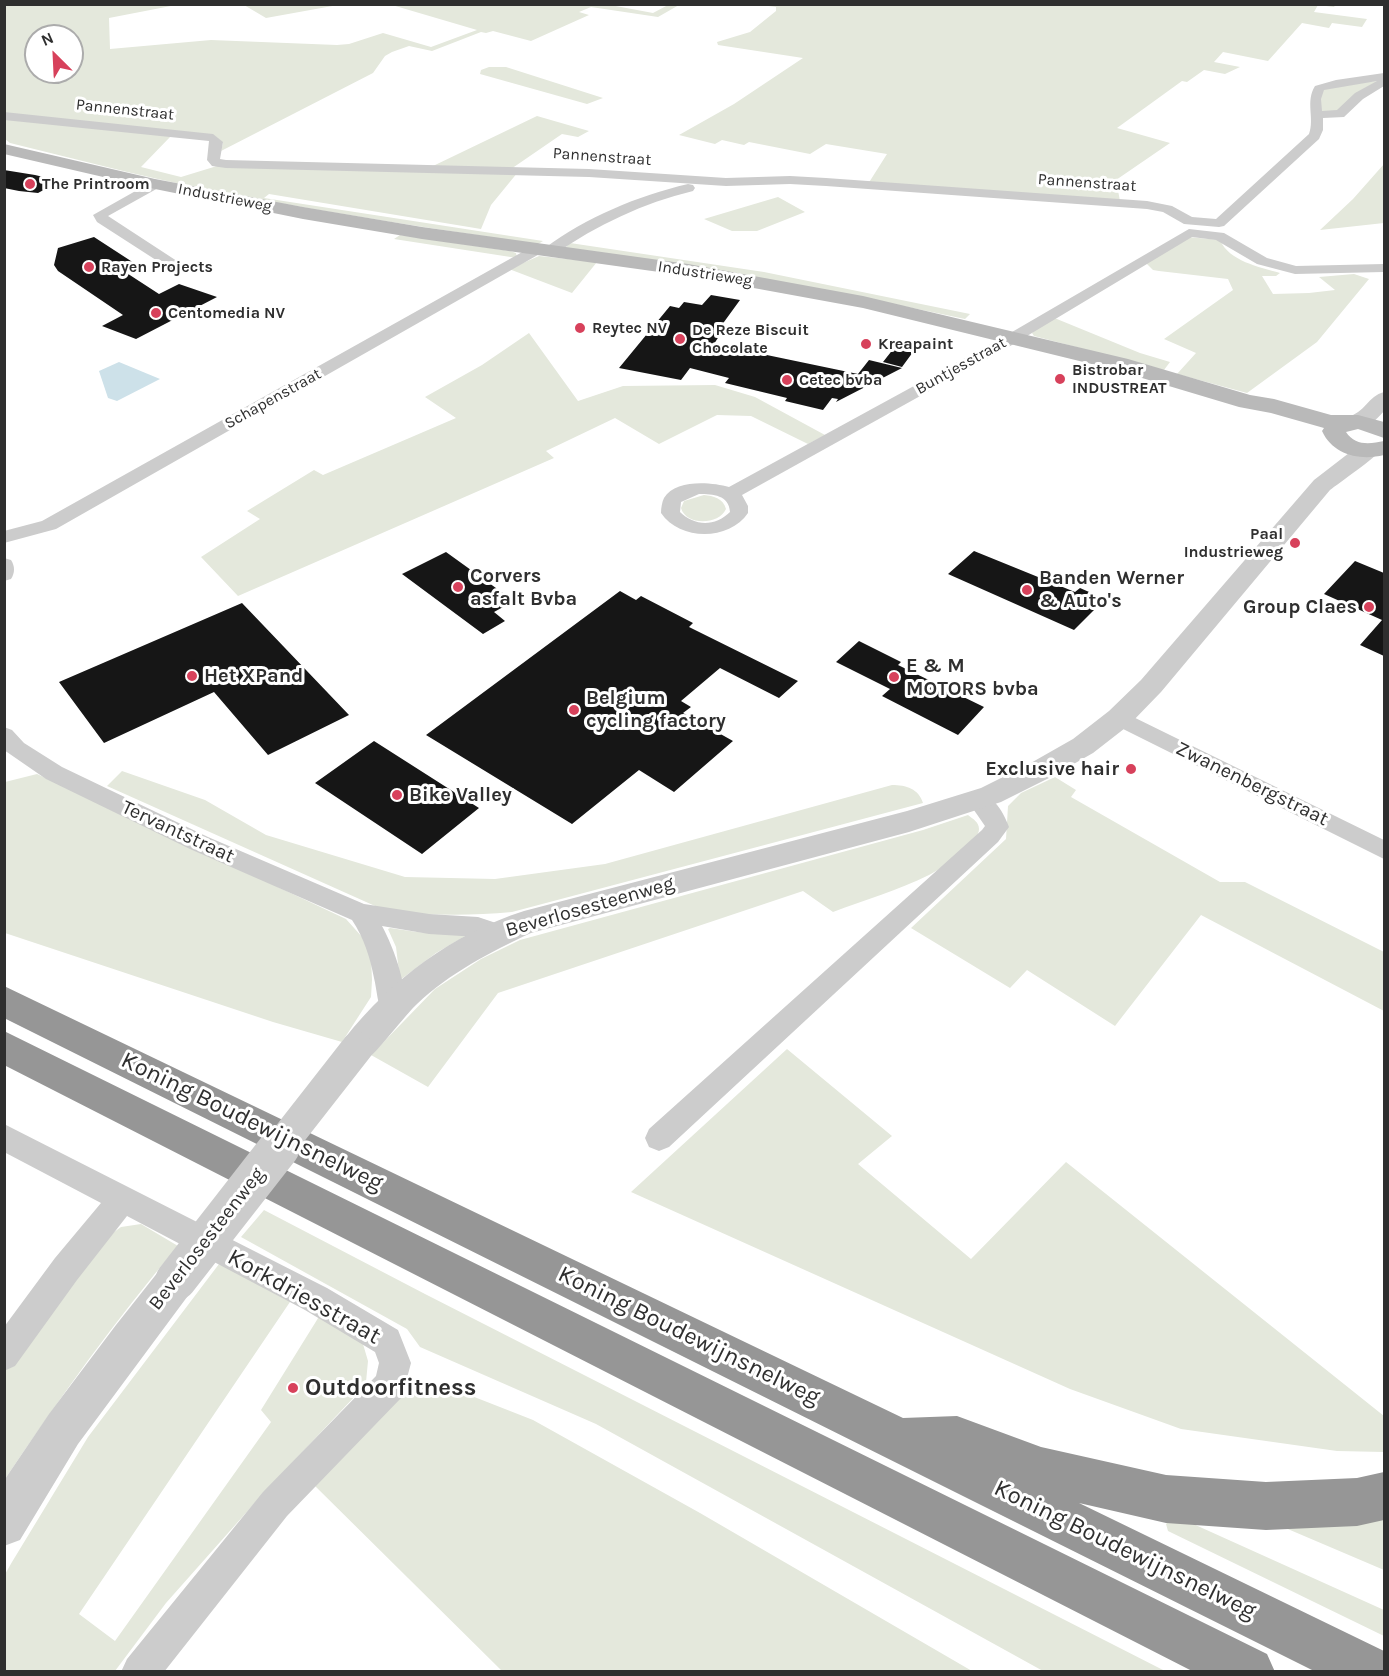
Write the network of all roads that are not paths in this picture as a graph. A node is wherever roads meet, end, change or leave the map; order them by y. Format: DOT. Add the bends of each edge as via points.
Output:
graph roads {
  1 [pos="1381,76"];
  2 [pos="1317,115"];
  3 [pos="4,116"];
  4 [pos="9,152"];
  5 [pos="726,182"];
  6 [pos="155,184"];
  7 [pos="1189,227"];
  8 [pos="1219,230"];
  9 [pos="544,250"];
  10 [pos="197,261"];
  11 [pos="178,267"];
  12 [pos="1384,268"];
  13 [pos="161,273"];
  14 [pos="1014,337"];
  15 [pos="1384,398"];
  16 [pos="1344,430"];
  17 [pos="1382,440"];
  18 [pos="1322,485"];
  19 [pos="730,494"];
  20 [pos="4,537"];
  21 [pos="4,564"];
  22 [pos="4,575"];
  23 [pos="1119,718"];
  24 [pos="4,735"];
  25 [pos="979,800"];
  26 [pos="1384,850"];
  27 [pos="361,913"];
  28 [pos="499,934"];
  29 [pos="4,1001"];
  30 [pos="392,1006"];
  31 [pos="4,1047"];
  32 [pos="4,1137"];
  33 [pos="660,1138"];
  34 [pos="122,1200"];
  35 [pos="4,1355"];
  36 [pos="902,1440"];
  37 [pos="1384,1496"];
  38 [pos="4,1524"];
  39 [pos="140,1671"];
  40 [pos="1249,1671"];
  41 [pos="1372,1671"];
  1 -- 2 [label="street" via="1383,82 1359,96 1340,114"];
  1 -- 2 [label="street" via="1319,88 1315,96"];
  2 -- 8 [label="street" via="1315,136"];
  3 -- 5 [label="street, Pannenstraat" via="213,138 217,142 213,160 226,164 544,172"];
  4 -- 6 [label="main road, Industrieweg"];
  5 -- 7 [label="street, Pannenstraat" via="800,181 1147,205 1167,209"];
  5 -- 9 [label="street, Schapenstraat" via="654,196"];
  6 -- 9 [label="main road, Industrieweg" via="303,213"];
  6 -- 11 [label="street, Industrieweg" via="100,215"];
  7 -- 8 [label="street"];
  7 -- 14 [label="street, Buntjesstraat"];
  8 -- 12 [label="street" via="1262,261 1295,270"];
  9 -- 14 [label="main road, Industrieweg" via="778,286"];
  9 -- 20 [label="street, Schapenstraat" via="49,525"];
  10 -- 11 [label="street"];
  11 -- 13 [label="street"];
  14 -- 16 [label="main road, Industrieweg"];
  14 -- 19 [label="street, Buntjesstraat"];
  15 -- 16 [label="street, Beverlosesteenweg" via="1366,419"];
  16 -- 17 [label="main road, Industrieweg" via="1354,448"];
  16 -- 18 [label="street, Beverlosesteenweg" via="1341,449 1325,472"];
  17 -- 18 [label="street, Beverlosesteenweg"];
  18 -- 23 [label="street, Beverlosesteenweg" via="1151,687"];
  21 -- 22 [label="street"];
  23 -- 25 [label="street, Beverlosesteenweg" via="1083,746"];
  23 -- 26 [label="street, Zwanenbergstraat"];
  24 -- 27 [label="street, Tervantstraat" via="16,749 54,773 199,843"];
  25 -- 28 [label="street, Beverlosesteenweg" via="559,913"];
  25 -- 33 [label="street" via="997,827 990,836"];
  27 -- 28 [label="street, Tervantstraat" via="478,927"];
  27 -- 30 [label="street" via="381,949"];
  28 -- 30 [label="street, Beverlosesteenweg" via="436,969"];
  29 -- 36 [label="highway, Koning Boudewijnsnelweg"];
  30 -- 38 [label="street, Beverlosesteenweg, bridge" via="101,1376"];
  31 -- 40 [label="highway, Koning Boudewijnsnelweg"];
  32 -- 34 [label="street, Korkdriesstraat"];
  34 -- 35 [label="street"];
  34 -- 39 [label="street, Korkdriesstraat" via="316,1299 387,1341 395,1363 390,1385 275,1504"];
  36 -- 37 [label="highway" via="957,1439 1041,1471 1166,1499 1266,1506 1357,1502"];
  36 -- 41 [label="highway, Koning Boudewijnsnelweg"];
}
